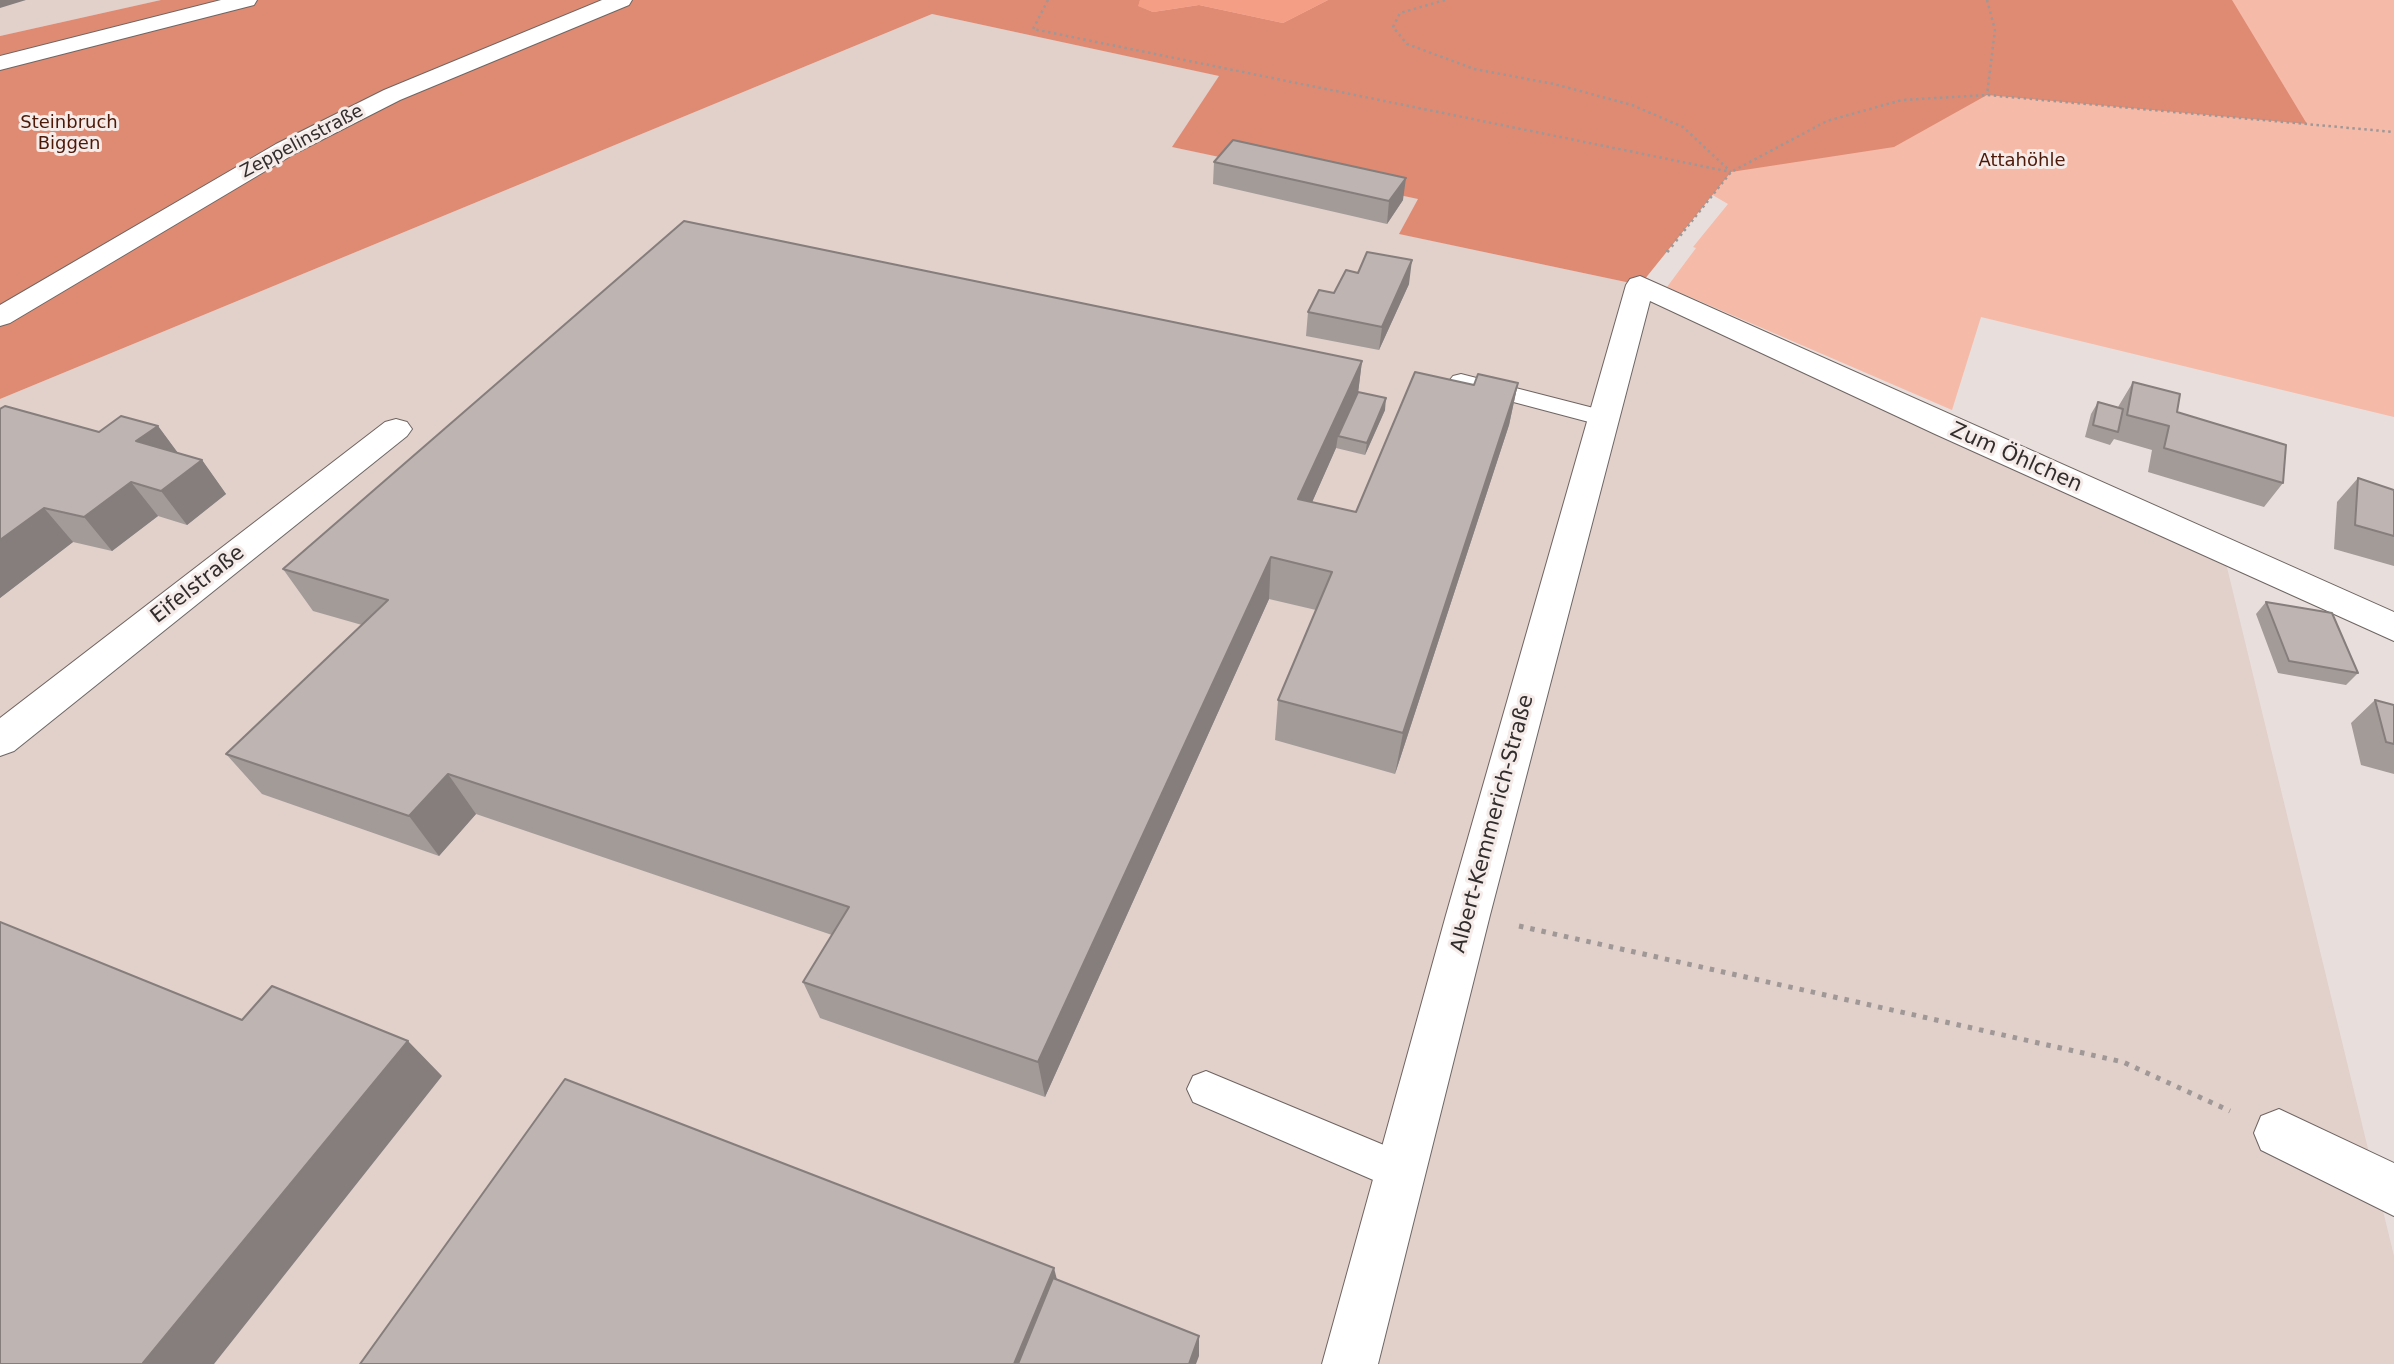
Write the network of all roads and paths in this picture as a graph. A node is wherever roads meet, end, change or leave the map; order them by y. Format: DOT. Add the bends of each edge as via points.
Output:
graph roads {
  1 [pos="246,0"];
  2 [pos="621,0"];
  3 [pos="1048,0"];
  4 [pos="1445,0"];
  5 [pos="1987,0"];
  6 [pos="0,63"];
  7 [pos="1987,95"];
  8 [pos="2394,132"];
  9 [pos="1731,172"];
  10 [pos="1640,285"];
  11 [pos="0,317"];
  12 [pos="1461,382"];
  13 [pos="1604,418"];
  14 [pos="396,429"];
  15 [pos="2394,627"];
  16 [pos="0,740"];
  17 [pos="1468,915"];
  18 [pos="1206,1090"];
  19 [pos="2278,1133"];
  20 [pos="1401,1172"];
  21 [pos="2394,1190"];
  22 [pos="1350,1364"];
  1 -- 6 [label="street"];
  2 -- 11 [label="street, Zeppelinstraße" via="380,101 285,149"];
  3 -- 9 [label="path" via="1033,29"];
  4 -- 9 [label="path" via="1401,13 1394,27 1407,44 1474,69 1632,105 1683,127"];
  5 -- 7 [label="path" via="1994,30"];
  7 -- 8 [label="path"];
  7 -- 9 [label="path" via="1902,100 1827,121"];
  9 -- 10 [label="path"];
  10 -- 13 [label="street, Albert-Kemmerich-Straße"];
  10 -- 15 [label="street, Zum Öhlchen" via="1946,428"];
  12 -- 13 [label="lane"];
  13 -- 17 [label="street, Albert-Kemmerich-Straße"];
  14 -- 16 [label="street, Eifelstraße"];
  17 -- 19 [label="path" via="2123,1062"];
  17 -- 20 [label="street, Albert-Kemmerich-Straße"];
  18 -- 20 [label="lane"];
  19 -- 21 [label="street"];
  20 -- 22 [label="street, Albert-Kemmerich-Straße"];
}
